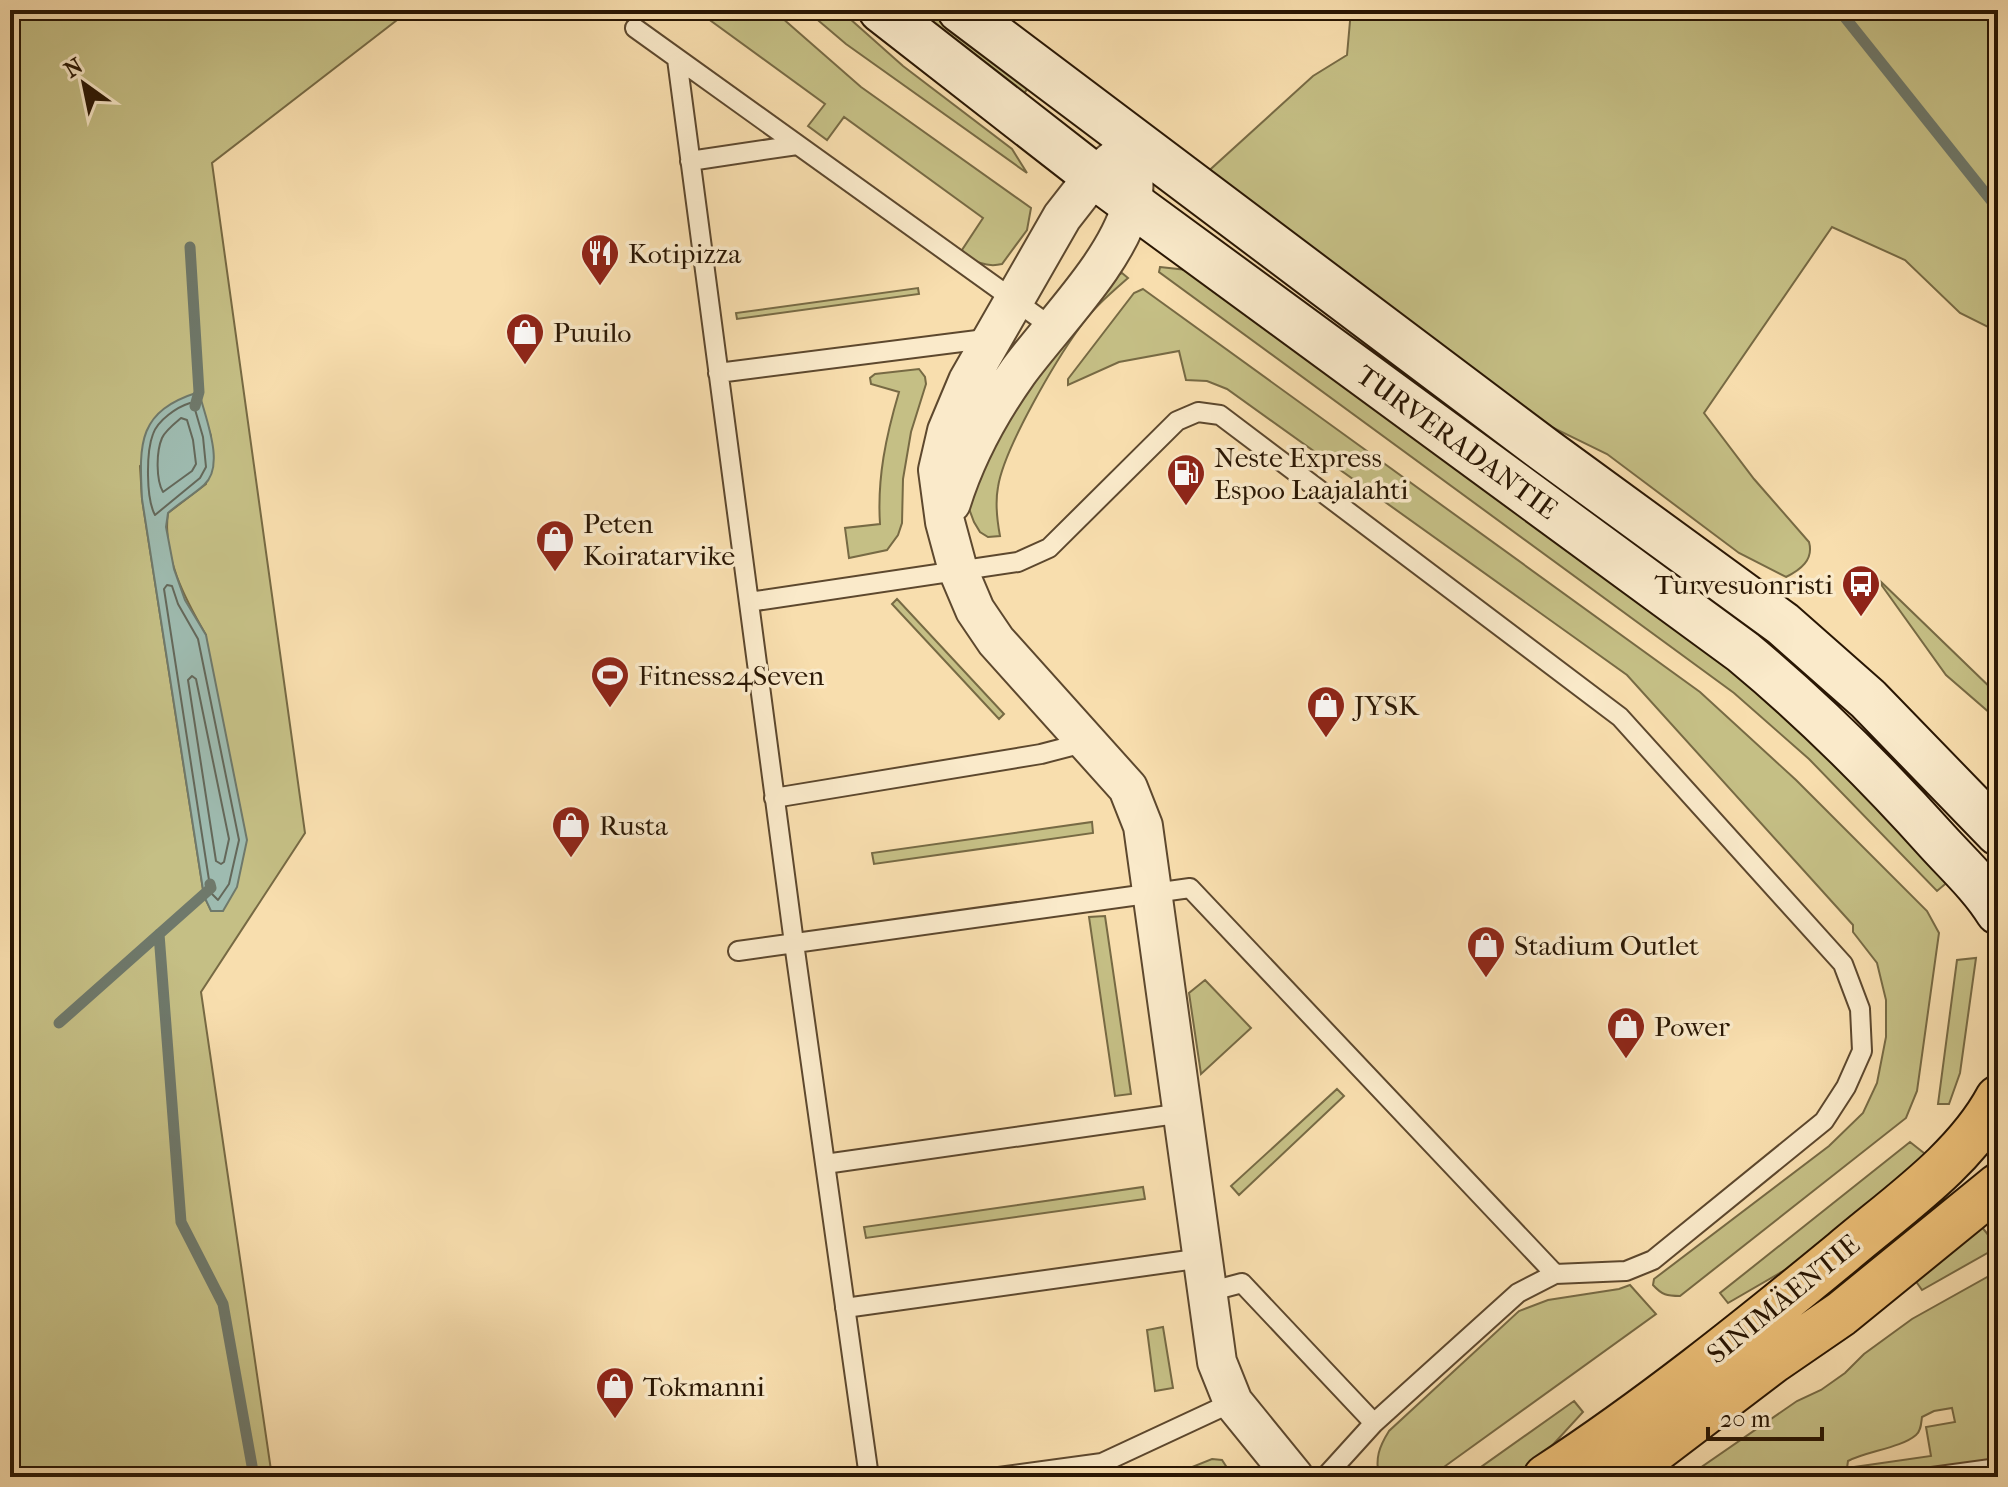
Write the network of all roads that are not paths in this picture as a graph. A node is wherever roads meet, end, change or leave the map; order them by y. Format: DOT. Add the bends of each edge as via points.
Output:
graph roads {
  1 [pos="881,10"];
  2 [pos="960,10"];
  3 [pos="635,28"];
  4 [pos="677,59"];
  5 [pos="1135,143"];
  6 [pos="797,145"];
  7 [pos="690,161"];
  8 [pos="1094,176"];
  9 [pos="1132,204"];
  10 [pos="1015,301"];
  11 [pos="1053,328"];
  12 [pos="1010,349"];
  13 [pos="718,373"];
  14 [pos="958,570"];
  15 [pos="749,602"];
  16 [pos="1868,699"];
  17 [pos="1087,742"];
  18 [pos="1998,788"];
  19 [pos="774,798"];
  20 [pos="1998,833"];
  21 [pos="1152,893"];
  22 [pos="1998,912"];
  23 [pos="794,943"];
  24 [pos="738,951"];
  25 [pos="1998,1098"];
  26 [pos="1183,1113"];
  27 [pos="825,1164"];
  28 [pos="1998,1186"];
  29 [pos="1555,1274"];
  30 [pos="1205,1275"];
  31 [pos="845,1308"];
  32 [pos="1233,1402"];
  33 [pos="1374,1423"];
  34 [pos="1998,1468"];
  35 [pos="869,1477"];
  36 [pos="999,1477"];
  37 [pos="1294,1477"];
  38 [pos="1325,1477"];
  39 [pos="1546,1477"];
  40 [pos="1620,1477"];
  41 [pos="1932,1477"];
  1 -- 8 [label="main road, TURVERADANTIE"];
  2 -- 5 [label="main road, TURVERADANTIE"];
  3 -- 4 [label="lane"];
  4 -- 6 [label="lane"];
  4 -- 7 [label="lane"];
  5 -- 8 [label="street"];
  5 -- 9 [label="street"];
  5 -- 16 [label="main road, TURVERADANTIE" via="1783,624"];
  6 -- 7 [label="lane"];
  6 -- 10 [label="lane"];
  7 -- 13 [label="lane"];
  8 -- 9 [label="main road, TURVERADANTIE"];
  8 -- 10 [label="street" via="1062,217"];
  9 -- 11 [label="street" via="1108,255"];
  9 -- 22 [label="main road, TURVERADANTIE" via="1797,696"];
  10 -- 11 [label="lane"];
  10 -- 12 [label="street"];
  11 -- 12 [label="street"];
  12 -- 13 [label="lane"];
  12 -- 14 [label="street" via="968,381 947,431 938,470"];
  13 -- 15 [label="lane"];
  14 -- 15 [label="lane"];
  14 -- 17 [label="street" via="996,641"];
  14 -- 29 [label="lane" via="1018,562 1049,548 1177,421 1198,412 1220,415 1620,717 1843,964 1860,1009 1862,1051 1824,1121 1653,1260 1626,1271"];
  15 -- 19 [label="lane"];
  16 -- 18 [label="main road, TURVERADANTIE" via="1929,727"];
  16 -- 20 [label="main road, TURVERADANTIE"];
  17 -- 19 [label="lane"];
  17 -- 21 [label="street" via="1128,788 1143,826"];
  19 -- 23 [label="lane"];
  21 -- 23 [label="lane"];
  21 -- 26 [label="street"];
  21 -- 29 [label="lane" via="1190,888"];
  23 -- 24 [label="lane"];
  23 -- 27 [label="lane"];
  25 -- 39 [label="main road, SINIMÄENTIE" via="1986,1121 1915,1192 1652,1404"];
  26 -- 27 [label="lane"];
  26 -- 30 [label="street"];
  27 -- 31 [label="lane"];
  28 -- 40 [label="main road, SINIMÄENTIE" via="1841,1314"];
  29 -- 33 [label="lane" via="1518,1293"];
  30 -- 31 [label="lane"];
  30 -- 32 [label="street" via="1217,1362"];
  30 -- 33 [label="lane" via="1242,1283"];
  31 -- 35 [label="lane"];
  32 -- 36 [label="lane" via="1102,1463"];
  32 -- 37 [label="street"];
  33 -- 38 [label="lane"];
  34 -- 41 [label="lane"];
}
